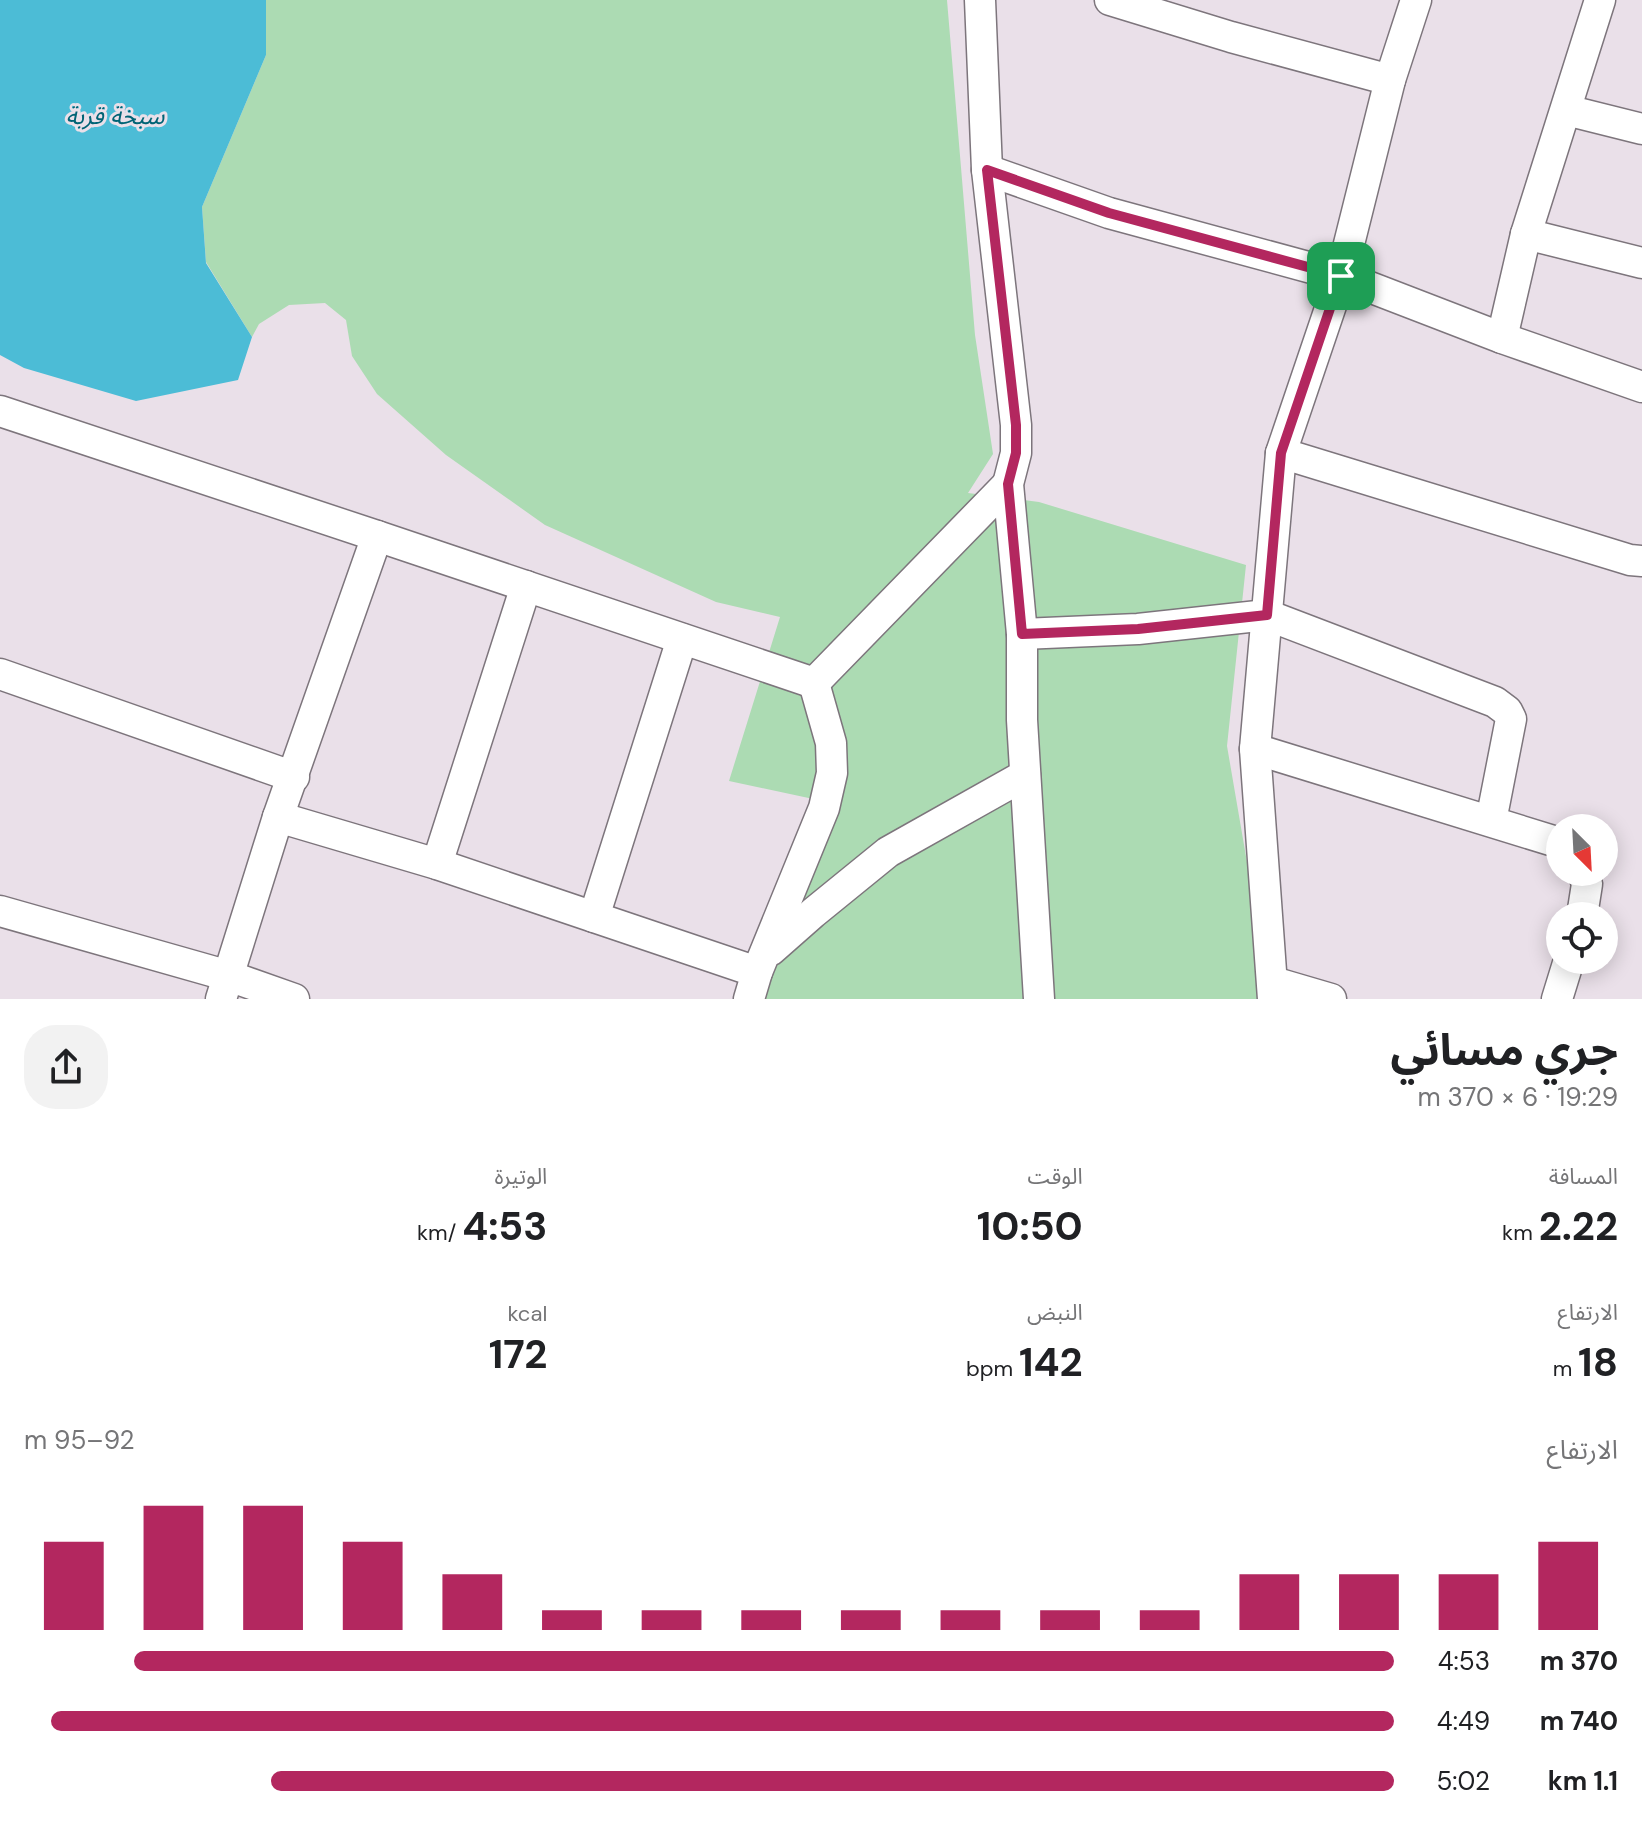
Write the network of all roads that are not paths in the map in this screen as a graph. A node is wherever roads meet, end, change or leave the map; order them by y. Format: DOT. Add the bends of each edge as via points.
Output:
graph roads {
  1 [pos="980,0"];
  2 [pos="1110,0"];
  3 [pos="1416,0"];
  4 [pos="1600,0"];
  5 [pos="1390,80"];
  6 [pos="1566,110"];
  7 [pos="1642,129"];
  8 [pos="987,170"];
  9 [pos="1526,234"];
  10 [pos="1642,263"];
  11 [pos="1341,276"];
  12 [pos="1502,338"];
  13 [pos="1642,387"];
  14 [pos="0,411"];
  15 [pos="1281,453"];
  16 [pos="1008,484"];
  17 [pos="377,536"];
  18 [pos="1642,561"];
  19 [pos="526,586"];
  20 [pos="1267,615"];
  21 [pos="1022,634"];
  22 [pos="682,639"];
  23 [pos="0,674"];
  24 [pos="814,683"];
  25 [pos="1255,749"];
  26 [pos="1025,775"];
  27 [pos="294,777"];
  28 [pos="278,817"];
  29 [pos="1491,821"];
  30 [pos="1546,839"];
  31 [pos="437,864"];
  32 [pos="0,911"];
  33 [pos="594,917"];
  34 [pos="1565,974"];
  35 [pos="757,976"];
  36 [pos="225,988"];
  37 [pos="1273,990"];
  38 [pos="294,999"];
  39 [pos="1039,999"];
  40 [pos="1331,999"];
  41 [pos="1557,999"];
  1 -- 8 [label="street"];
  2 -- 5 [label="street"];
  3 -- 5 [label="street"];
  4 -- 6 [label="street"];
  5 -- 11 [label="street"];
  6 -- 7 [label="street"];
  6 -- 9 [label="street"];
  8 -- 11 [label="street" via="1109,213"];
  8 -- 16 [label="street" via="1016,425"];
  9 -- 10 [label="street"];
  9 -- 12 [label="street"];
  11 -- 12 [label="street"];
  11 -- 15 [label="street"];
  12 -- 13 [label="street"];
  14 -- 17 [label="street"];
  15 -- 18 [label="street"];
  15 -- 20 [label="street"];
  16 -- 21 [label="street"];
  16 -- 24 [label="street"];
  17 -- 19 [label="street"];
  17 -- 27 [label="street"];
  19 -- 22 [label="street"];
  19 -- 31 [label="street"];
  20 -- 21 [label="street"];
  20 -- 25 [label="street"];
  20 -- 29 [label="street" via="1507,711 1510,729"];
  21 -- 26 [label="street"];
  22 -- 24 [label="street"];
  22 -- 33 [label="street"];
  23 -- 27 [label="street"];
  24 -- 35 [label="street" via="831,743 832,773 824,808"];
  25 -- 29 [label="street"];
  25 -- 37 [label="street"];
  26 -- 35 [label="street" via="888,852 813,913"];
  26 -- 39 [label="street"];
  27 -- 28 [label="street"];
  28 -- 31 [label="street"];
  28 -- 36 [label="street"];
  29 -- 30 [label="street"];
  31 -- 33 [label="street"];
  32 -- 36 [label="street"];
  33 -- 35 [label="street"];
  34 -- 41 [label="street"];
  36 -- 38 [label="street"];
  37 -- 40 [label="street"];
}
